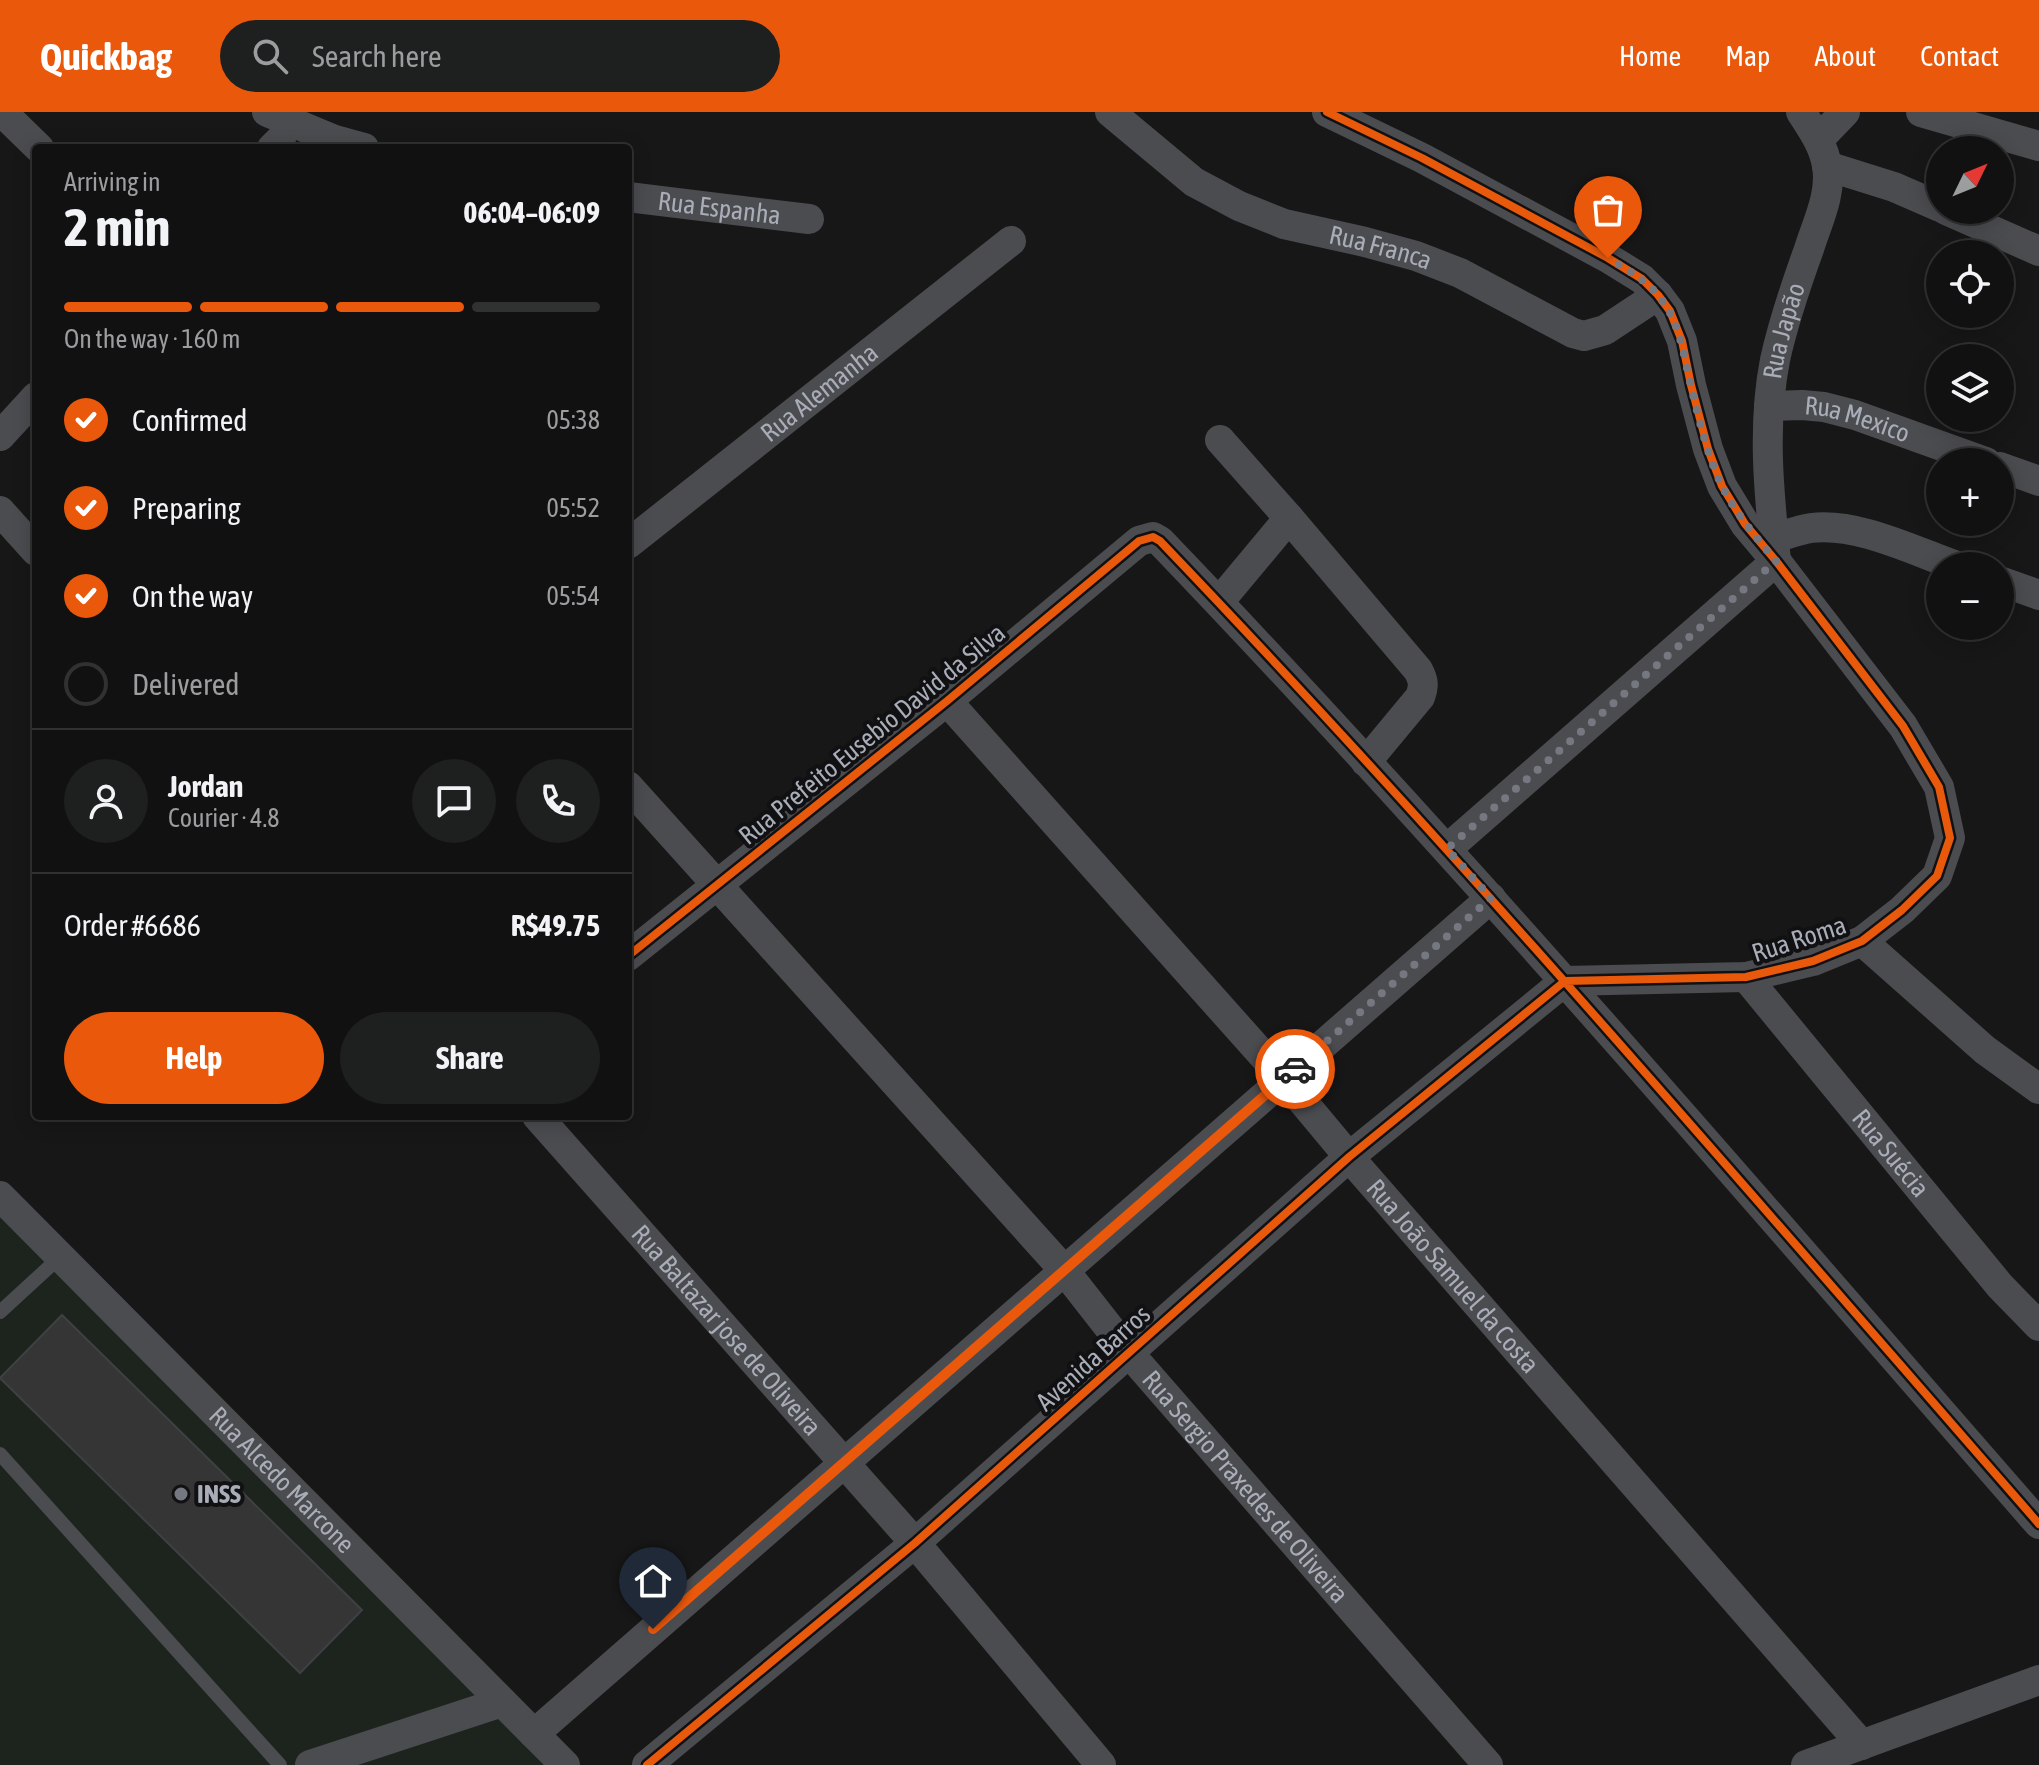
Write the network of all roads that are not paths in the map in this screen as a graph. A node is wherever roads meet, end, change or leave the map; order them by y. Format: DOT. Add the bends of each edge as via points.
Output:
graph roads {
  1 [pos="2,112"];
  2 [pos="267,112"];
  3 [pos="1110,112"];
  4 [pos="1327,112"];
  5 [pos="1801,112"];
  6 [pos="1845,112"];
  7 [pos="1921,112"];
  8 [pos="35,144"];
  9 [pos="350,144"];
  10 [pos="2039,146"];
  11 [pos="1823,152"];
  12 [pos="641,199"];
  13 [pos="1926,201"];
  14 [pos="809,219"];
  15 [pos="1978,224"];
  16 [pos="1011,241"];
  17 [pos="2039,251"];
  18 [pos="1658,295"];
  19 [pos="32,401"];
  20 [pos="1769,406"];
  21 [pos="0,436"];
  22 [pos="1220,440"];
  23 [pos="1947,448"];
  24 [pos="2014,472"];
  25 [pos="2039,481"];
  26 [pos="0,511"];
  27 [pos="1289,518"];
  28 [pos="632,541"];
  29 [pos="32,547"];
  30 [pos="1775,549"];
  31 [pos="1926,555"];
  32 [pos="2014,586"];
  33 [pos="2039,595"];
  34 [pos="1219,602"];
  35 [pos="947,701"];
  36 [pos="1366,762"];
  37 [pos="632,790"];
  38 [pos="1447,849"];
  39 [pos="717,885"];
  40 [pos="1491,898"];
  41 [pos="1862,941"];
  42 [pos="632,953"];
  43 [pos="1746,977"];
  44 [pos="1565,981"];
  45 [pos="1284,1079"];
  46 [pos="2039,1089"];
  47 [pos="541,1120"];
  48 [pos="1349,1157"];
  49 [pos="0,1196"];
  50 [pos="60,1257"];
  51 [pos="1064,1270"];
  52 [pos="0,1312"];
  53 [pos="2039,1326"];
  54 [pos="1129,1353"];
  55 [pos="0,1454"];
  56 [pos="844,1462"];
  57 [pos="2039,1524"];
  58 [pos="915,1543"];
  59 [pos="2039,1680"];
  60 [pos="502,1702"];
  61 [pos="534,1734"];
  62 [pos="1862,1745"];
  63 [pos="280,1765"];
  64 [pos="310,1765"];
  65 [pos="565,1765"];
  66 [pos="647,1765"];
  67 [pos="1101,1765"];
  68 [pos="1488,1765"];
  69 [pos="1806,1765"];
  1 -- 8 [label="street"];
  2 -- 9 [label="street"];
  3 -- 18 [label="street, Rua Franca" via="1194,182 1239,206 1284,224 1416,256 1460,273 1573,333 1584,336 1605,330"];
  4 -- 18 [label="street" via="1608,258"];
  5 -- 11 [label="street"];
  6 -- 11 [label="street"];
  7 -- 10 [label="street"];
  11 -- 13 [label="street"];
  11 -- 20 [label="street, Rua Japão" via="1827,192 1776,359"];
  12 -- 14 [label="street, Rua Espanha"];
  15 -- 17 [label="street"];
  16 -- 28 [label="street, Rua Alemanha"];
  18 -- 30 [label="street, Rua Roma" via="1682,341 1722,486 1745,524"];
  19 -- 21 [label="street"];
  20 -- 23 [label="street, Rua Mexico" via="1824,407"];
  20 -- 30 [label="street, Rua Japão" via="1768,486"];
  22 -- 27 [label="street"];
  24 -- 25 [label="street"];
  26 -- 29 [label="street"];
  27 -- 34 [label="street"];
  27 -- 36 [label="street" via="1424,680 1420,697"];
  30 -- 31 [label="street" via="1812,528 1842,529"];
  30 -- 38 [label="street"];
  30 -- 41 [label="street, Rua Roma" via="1903,726 1939,787 1950,838 1937,876"];
  32 -- 33 [label="street"];
  34 -- 35 [label="street, Rua Prefeito Eusebio David da Silva" via="1160,541 1139,541"];
  34 -- 36 [label="street"];
  35 -- 39 [label="street, Rua Prefeito Eusebio David da Silva"];
  35 -- 45 [label="street, Rua João Samuel da Costa"];
  36 -- 38 [label="street"];
  37 -- 39 [label="street, Rua Sergio Praxedes de Oliveira"];
  38 -- 40 [label="street"];
  39 -- 42 [label="street, Rua Prefeito Eusebio David da Silva"];
  39 -- 51 [label="street, Rua Sergio Praxedes de Oliveira"];
  40 -- 44 [label="street"];
  40 -- 45 [label="street"];
  41 -- 43 [label="street, Rua Roma" via="1813,961"];
  41 -- 46 [label="street, Rua Roma" via="1985,1050"];
  43 -- 44 [label="street, Rua Roma"];
  43 -- 53 [label="street, Rua Suécia" via="2000,1286"];
  44 -- 48 [label="street, Avenida Barros"];
  44 -- 57 [label="street"];
  45 -- 48 [label="street, Rua João Samuel da Costa"];
  45 -- 51 [label="street"];
  47 -- 56 [label="street, Rua Baltazar jose de Oliveira"];
  48 -- 54 [label="street, Avenida Barros"];
  48 -- 62 [label="street, Rua João Samuel da Costa"];
  49 -- 50 [label="street, Rua Alcedo Marcone"];
  50 -- 52 [label="lane"];
  50 -- 60 [label="street, Rua Alcedo Marcone"];
  51 -- 54 [label="street, Rua Sergio Praxedes de Oliveira"];
  51 -- 56 [label="street"];
  54 -- 58 [label="street, Avenida Barros"];
  54 -- 68 [label="street, Rua Sergio Praxedes de Oliveira"];
  55 -- 63 [label="lane"];
  56 -- 58 [label="street, Rua Baltazar jose de Oliveira"];
  56 -- 61 [label="street"];
  58 -- 66 [label="street, Avenida Barros"];
  58 -- 67 [label="street, Rua Baltazar jose de Oliveira"];
  59 -- 62 [label="street"];
  60 -- 61 [label="street, Rua Alcedo Marcone"];
  60 -- 64 [label="street"];
  61 -- 65 [label="street, Rua Alcedo Marcone"];
  62 -- 69 [label="street"];
}
